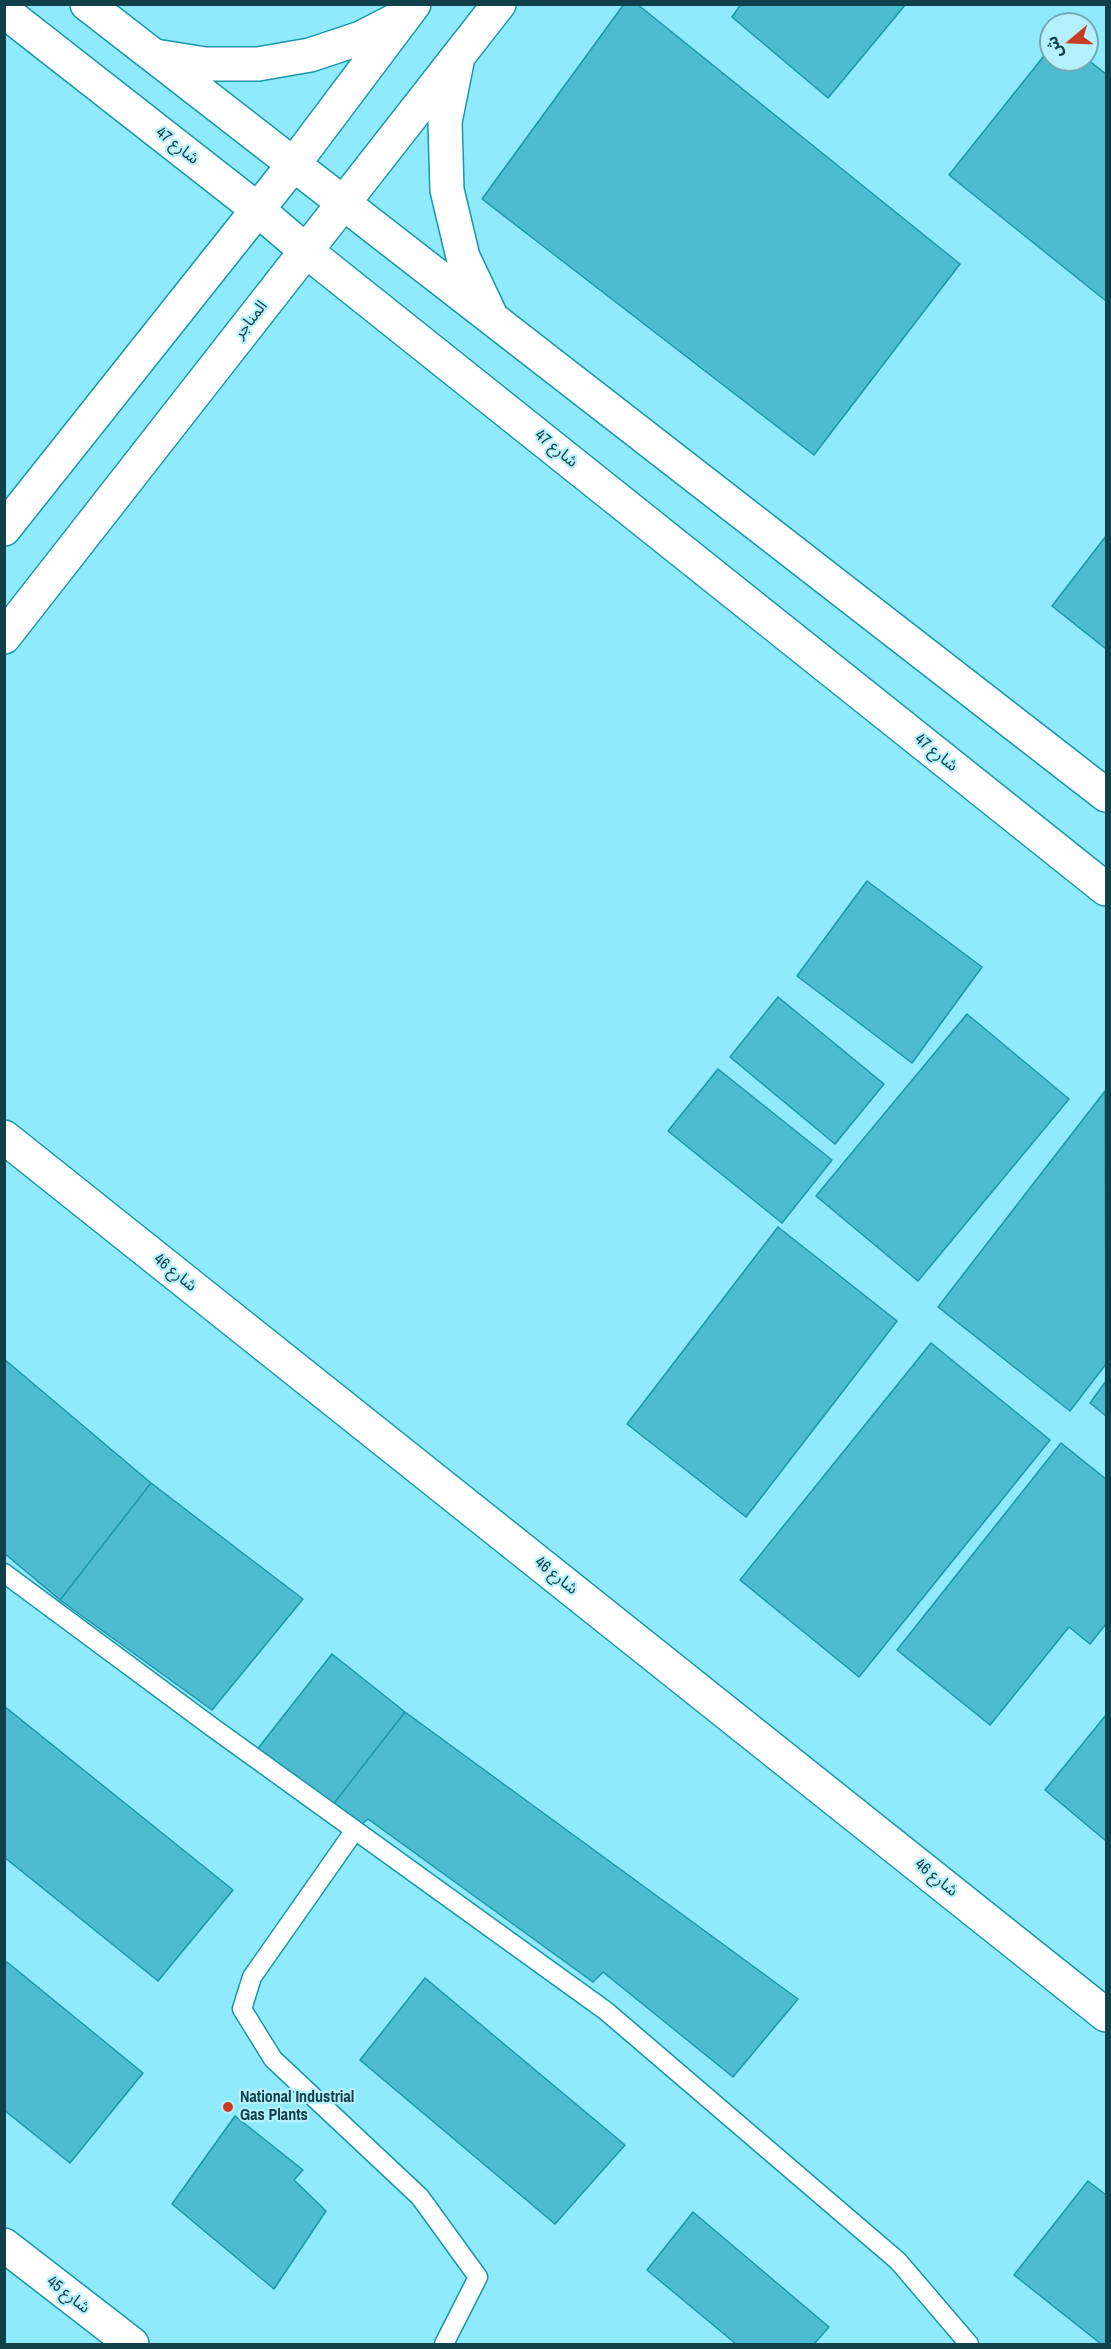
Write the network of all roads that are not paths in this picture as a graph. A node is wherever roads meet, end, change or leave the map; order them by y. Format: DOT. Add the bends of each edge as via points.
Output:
graph roads {
  1 [pos="87,4"];
  2 [pos="499,4"];
  3 [pos="411,9"];
  4 [pos="4,11"];
  5 [pos="458,55"];
  6 [pos="152,56"];
  7 [pos="293,165"];
  8 [pos="342,203"];
  9 [pos="257,209"];
  10 [pos="306,250"];
  11 [pos="492,318"];
  12 [pos="4,529"];
  13 [pos="4,637"];
  14 [pos="1107,795"];
  15 [pos="1107,889"];
  16 [pos="4,1137"];
  17 [pos="4,1573"];
  18 [pos="355,1830"];
  19 [pos="1107,2014"];
  20 [pos="4,2245"];
  21 [pos="132,2344"];
  22 [pos="444,2344"];
  23 [pos="969,2344"];
  1 -- 6 [label="street"];
  2 -- 5 [label="street, المناجر"];
  3 -- 6 [label="street" via="361,38 310,55 258,64 205,64"];
  3 -- 7 [label="street"];
  4 -- 9 [label="street, شارع 47"];
  5 -- 8 [label="street, المناجر"];
  5 -- 11 [label="street" via="445,122 447,190 463,257"];
  6 -- 7 [label="street"];
  7 -- 8 [label="street"];
  7 -- 9 [label="street"];
  8 -- 10 [label="street, المناجر"];
  8 -- 11 [label="street"];
  9 -- 10 [label="street, شارع 47"];
  9 -- 12 [label="street"];
  10 -- 13 [label="street, المناجر"];
  10 -- 15 [label="street, شارع 47"];
  11 -- 14 [label="street"];
  16 -- 19 [label="street, شارع 46"];
  17 -- 18 [label="lane"];
  18 -- 22 [label="lane" via="252,1977 242,2009 273,2059 420,2197 478,2277"];
  18 -- 23 [label="lane" via="606,2011 898,2261"];
  20 -- 21 [label="street, شارع 45"];
}
